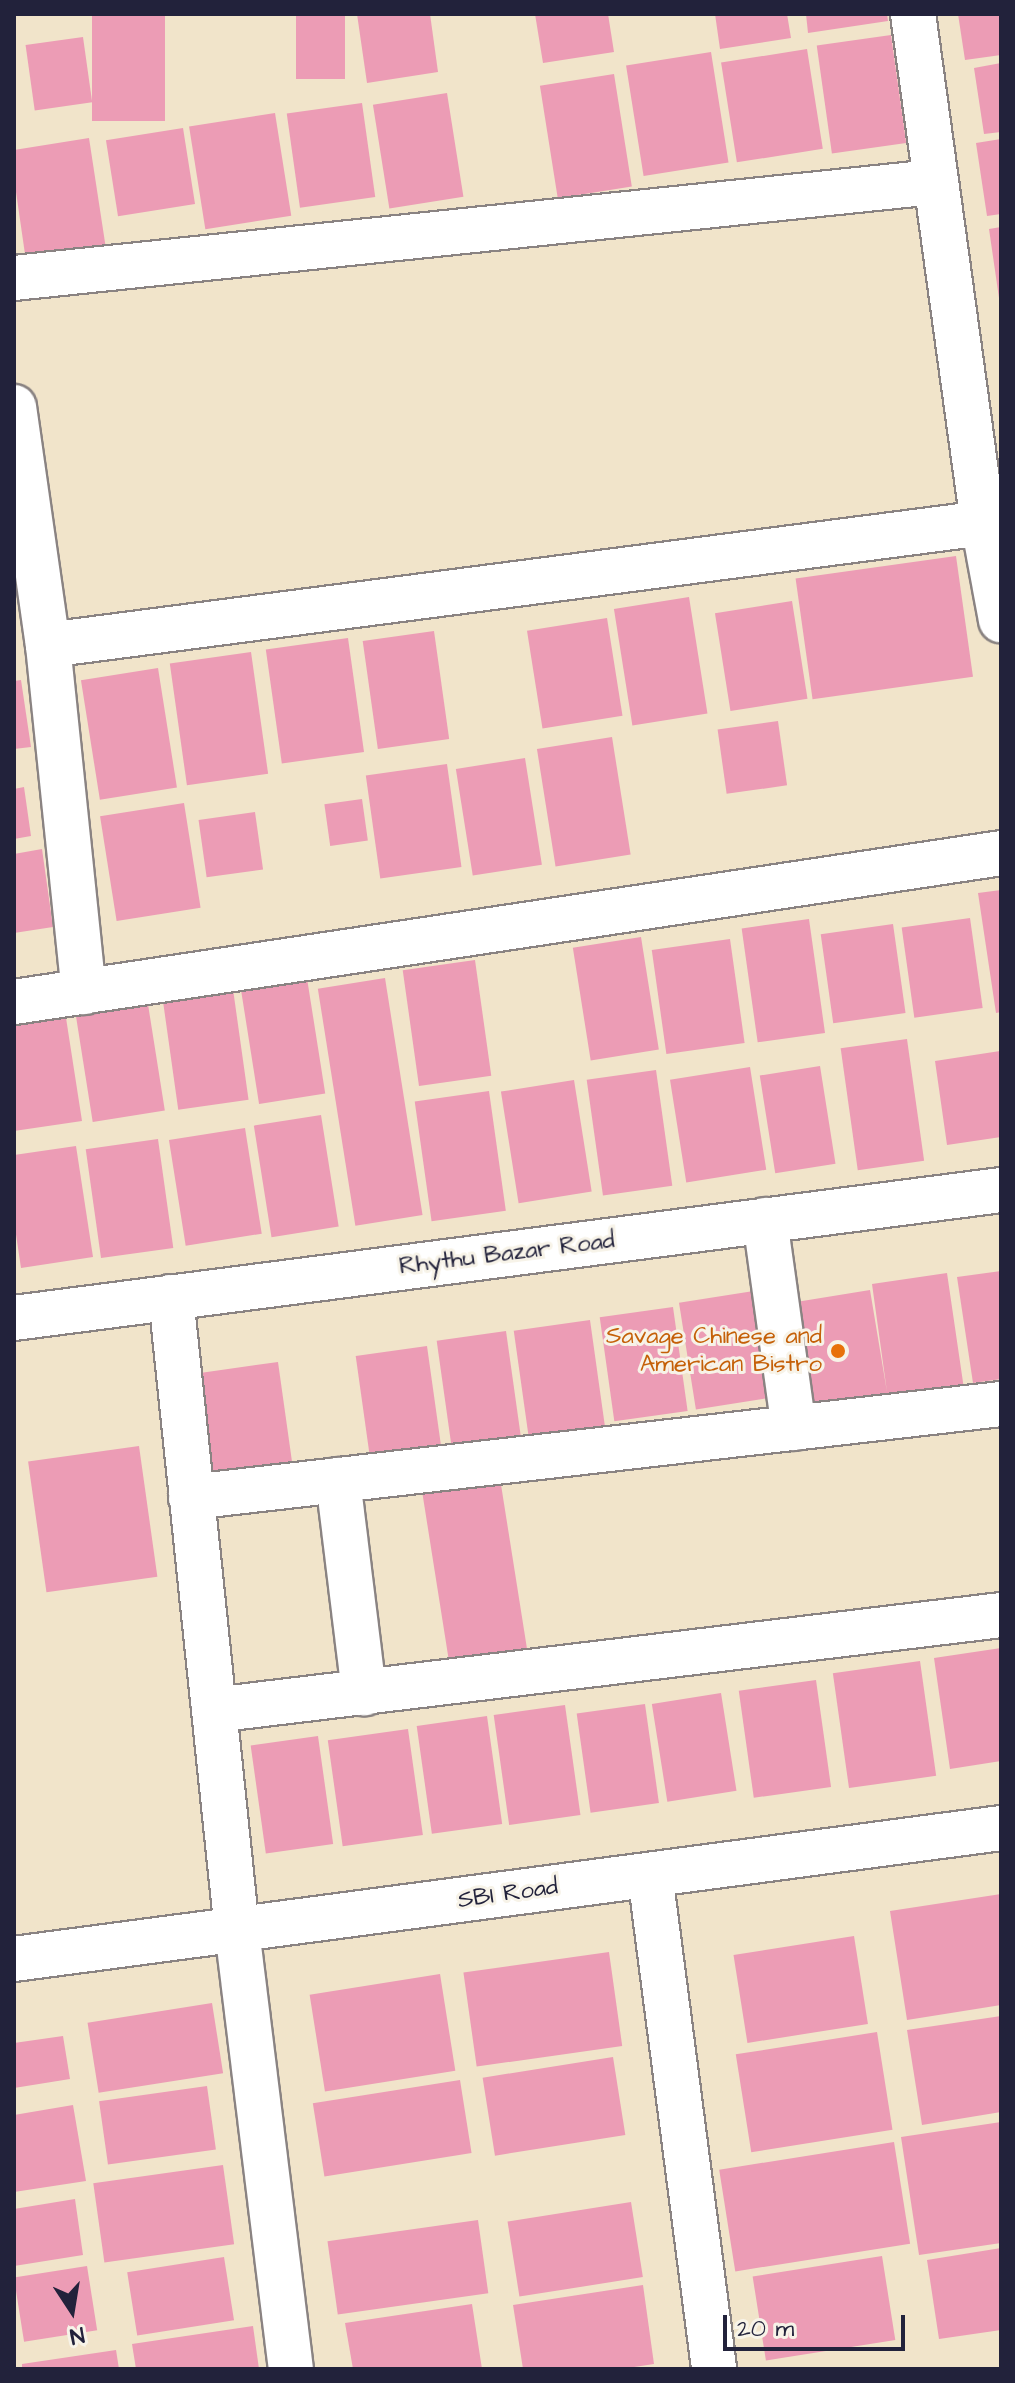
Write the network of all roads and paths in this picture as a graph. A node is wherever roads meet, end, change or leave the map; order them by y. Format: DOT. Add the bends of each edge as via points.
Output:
graph roads {
  1 [pos="913,14"];
  2 [pos="934,182"];
  3 [pos="14,278"];
  4 [pos="14,407"];
  5 [pos="983,523"];
  6 [pos="1001,620"];
  7 [pos="48,645"];
  8 [pos="1001,853"];
  9 [pos="84,992"];
  10 [pos="14,1002"];
  11 [pos="1001,1190"];
  12 [pos="765,1220"];
  13 [pos="171,1297"];
  14 [pos="14,1318"];
  15 [pos="1001,1404"];
  16 [pos="794,1428"];
  17 [pos="338,1480"];
  18 [pos="191,1497"];
  19 [pos="1001,1615"];
  20 [pos="364,1693"];
  21 [pos="214,1710"];
  22 [pos="1001,1828"];
  23 [pos="650,1875"];
  24 [pos="237,1930"];
  25 [pos="14,1959"];
  26 [pos="291,2369"];
  27 [pos="714,2369"];
  1 -- 2 [label="street"];
  2 -- 3 [label="street"];
  2 -- 5 [label="street"];
  4 -- 7 [label="street"];
  5 -- 6 [label="street"];
  5 -- 7 [label="street"];
  7 -- 9 [label="street"];
  8 -- 9 [label="street"];
  9 -- 10 [label="street"];
  11 -- 12 [label="street, Rhythu Bazar Road"];
  12 -- 13 [label="street, Rhythu Bazar Road"];
  12 -- 16 [label="street"];
  13 -- 14 [label="street, Rhythu Bazar Road"];
  13 -- 18 [label="street"];
  15 -- 16 [label="street"];
  16 -- 17 [label="street"];
  17 -- 18 [label="street"];
  17 -- 20 [label="street"];
  18 -- 21 [label="street"];
  19 -- 20 [label="street"];
  20 -- 21 [label="street"];
  21 -- 24 [label="street"];
  22 -- 23 [label="street, SBI Road"];
  23 -- 24 [label="street, SBI Road"];
  23 -- 27 [label="street"];
  24 -- 25 [label="street, SBI Road"];
  24 -- 26 [label="street"];
}
